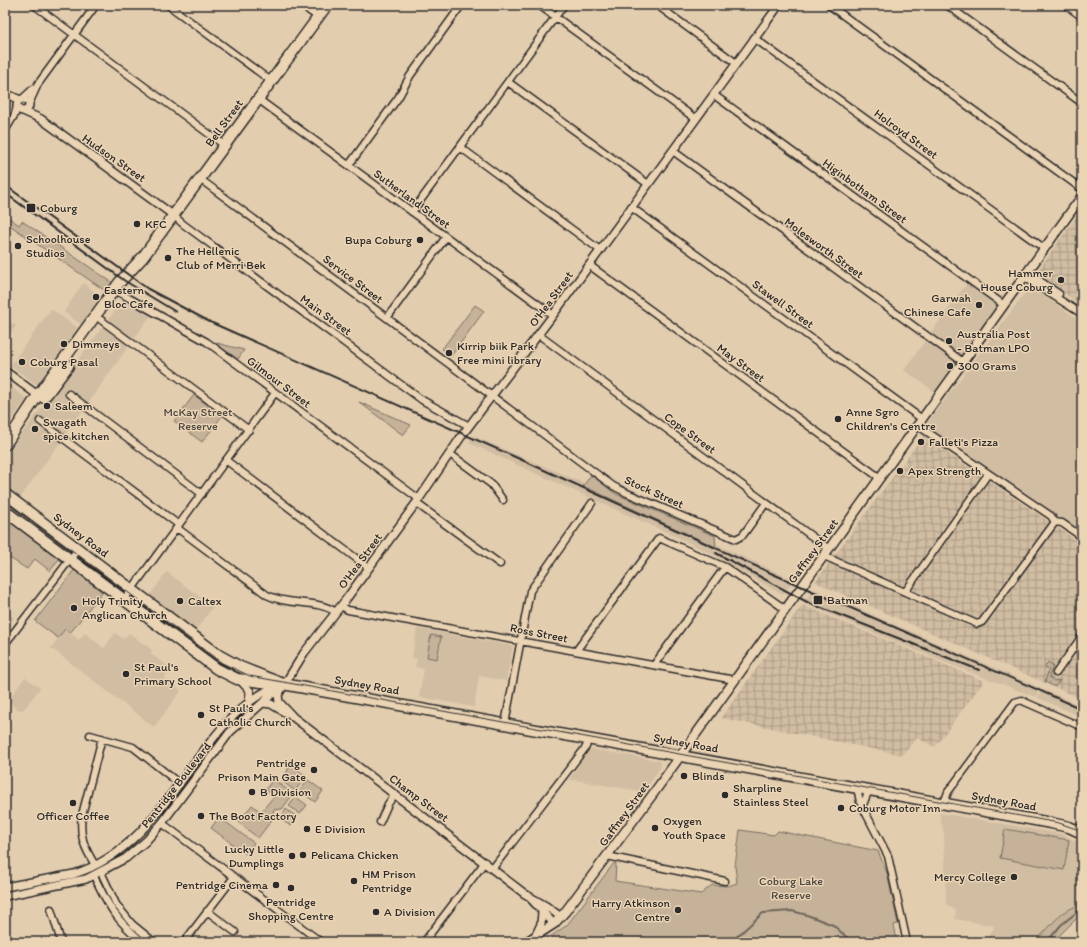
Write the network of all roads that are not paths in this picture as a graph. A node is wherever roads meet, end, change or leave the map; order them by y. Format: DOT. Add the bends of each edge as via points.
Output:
graph roads {
  1 [pos="34,5"];
  2 [pos="96,5"];
  3 [pos="168,5"];
  4 [pos="301,5"];
  5 [pos="327,5"];
  6 [pos="539,5"];
  7 [pos="564,5"];
  8 [pos="657,5"];
  9 [pos="779,5"];
  10 [pos="829,5"];
  11 [pos="947,5"];
  12 [pos="1066,5"];
  13 [pos="460,7"];
  14 [pos="318,17"];
  15 [pos="555,17"];
  16 [pos="1082,17"];
  17 [pos="75,35"];
  18 [pos="754,38"];
  19 [pos="736,63"];
  20 [pos="271,81"];
  21 [pos="508,82"];
  22 [pos="38,84"];
  23 [pos="5,94"];
  24 [pos="714,95"];
  25 [pos="258,99"];
  26 [pos="18,103"];
  27 [pos="1082,103"];
  28 [pos="29,104"];
  29 [pos="23,111"];
  30 [pos="41,119"];
  31 [pos="696,119"];
  32 [pos="7,128"];
  33 [pos="224,145"];
  34 [pos="460,147"];
  35 [pos="673,151"];
  36 [pos="349,166"];
  37 [pos="200,179"];
  38 [pos="648,184"];
  39 [pos="1082,189"];
  40 [pos="1082,196"];
  41 [pos="631,207"];
  42 [pos="412,212"];
  43 [pos="173,215"];
  44 [pos="446,237"];
  45 [pos="1044,249"];
  46 [pos="600,250"];
  47 [pos="143,257"];
  48 [pos="589,265"];
  49 [pos="1026,274"];
  50 [pos="120,293"];
  51 [pos="1004,305"];
  52 [pos="1082,313"];
  53 [pos="553,315"];
  54 [pos="387,318"];
  55 [pos="101,320"];
  56 [pos="538,335"];
  57 [pos="963,362"];
  58 [pos="5,371"];
  59 [pos="275,393"];
  60 [pos="70,394"];
  61 [pos="492,396"];
  62 [pos="40,397"];
  63 [pos="40,421"];
  64 [pos="920,422"];
  65 [pos="469,426"];
  66 [pos="248,430"];
  67 [pos="5,445"];
  68 [pos="450,454"];
  69 [pos="226,460"];
  70 [pos="988,474"];
  71 [pos="880,478"];
  72 [pos="5,494"];
  73 [pos="202,494"];
  74 [pos="503,500"];
  75 [pos="417,501"];
  76 [pos="592,503"];
  77 [pos="766,503"];
  78 [pos="5,511"];
  79 [pos="1055,522"];
  80 [pos="178,527"];
  81 [pos="1082,537"];
  82 [pos="78,549"];
  83 [pos="829,549"];
  84 [pos="824,556"];
  85 [pos="70,560"];
  86 [pos="500,564"];
  87 [pos="725,567"];
  88 [pos="369,568"];
  89 [pos="132,590"];
  90 [pos="905,592"];
  91 [pos="124,600"];
  92 [pos="338,609"];
  93 [pos="785,609"];
  94 [pos="1082,636"];
  95 [pos="520,640"];
  96 [pos="5,644"];
  97 [pos="576,651"];
  98 [pos="654,665"];
  99 [pos="1056,673"];
  100 [pos="237,679"];
  101 [pos="735,680"];
  102 [pos="283,684"];
  103 [pos="263,703"];
  104 [pos="249,704"];
  105 [pos="293,717"];
  106 [pos="505,724"];
  107 [pos="1082,727"];
  108 [pos="90,735"];
  109 [pos="102,738"];
  110 [pos="588,739"];
  111 [pos="681,756"];
  112 [pos="180,784"];
  113 [pos="857,788"];
  114 [pos="869,790"];
  115 [pos="395,794"];
  116 [pos="944,803"];
  117 [pos="862,806"];
  118 [pos="155,817"];
  119 [pos="380,822"];
  120 [pos="162,823"];
  121 [pos="1082,833"];
  122 [pos="607,856"];
  123 [pos="485,862"];
  124 [pos="95,865"];
  125 [pos="493,868"];
  126 [pos="98,874"];
  127 [pos="234,877"];
  128 [pos="725,881"];
  129 [pos="8,886"];
  130 [pos="9,896"];
  131 [pos="531,898"];
  132 [pos="51,909"];
  133 [pos="208,911"];
  134 [pos="542,912"];
  135 [pos="561,917"];
  136 [pos="554,924"];
  137 [pos="235,932"];
  138 [pos="535,937"];
  139 [pos="61,942"];
  140 [pos="143,942"];
  141 [pos="154,942"];
  142 [pos="184,942"];
  143 [pos="321,942"];
  144 [pos="424,942"];
  145 [pos="526,942"];
  146 [pos="907,942"];
  1 -- 17 [label="street"];
  2 -- 17 [label="street"];
  3 -- 20 [label="street"];
  4 -- 14 [label="street"];
  5 -- 14 [label="highway, Bell Street"];
  6 -- 15 [label="street"];
  7 -- 15 [label="street"];
  8 -- 19 [label="street"];
  9 -- 18 [label="street, O'Hea Street"];
  10 -- 39 [label="street"];
  11 -- 27 [label="street"];
  12 -- 16 [label="street"];
  13 -- 36 [label="street"];
  14 -- 20 [label="highway, Bell Street"];
  15 -- 21 [label="street"];
  15 -- 31 [label="street"];
  17 -- 22 [label="street"];
  17 -- 33 [label="street"];
  18 -- 19 [label="street, O'Hea Street"];
  18 -- 45 [label="street, Holroyd Street"];
  19 -- 24 [label="street, O'Hea Street"];
  20 -- 25 [label="highway, Bell Street"];
  21 -- 34 [label="street"];
  21 -- 38 [label="street"];
  22 -- 26 [label="street"];
  22 -- 28 [label="street"];
  23 -- 26 [label="street"];
  24 -- 31 [label="street, O'Hea Street"];
  24 -- 51 [label="street, Higinbotham Street"];
  25 -- 33 [label="highway, Bell Street"];
  25 -- 36 [label="street, Sutherland Street"];
  26 -- 28 [label="street" via="26,101"];
  26 -- 29 [label="street" via="19,110"];
  26 -- 32 [label="street"];
  28 -- 29 [label="street" via="27,110"];
  28 -- 30 [label="street, Hudson Street"];
  29 -- 30 [label="street, Hudson Street"];
  29 -- 32 [label="street"];
  30 -- 43 [label="street, Hudson Street"];
  31 -- 35 [label="street, O'Hea Street"];
  33 -- 37 [label="highway, Bell Street"];
  34 -- 42 [label="street"];
  34 -- 46 [label="street"];
  35 -- 38 [label="street, O'Hea Street"];
  35 -- 57 [label="street, Molesworth Street"];
  36 -- 42 [label="street, Sutherland Street"];
  37 -- 43 [label="highway, Bell Street"];
  37 -- 54 [label="street, Service Street"];
  38 -- 41 [label="street, O'Hea Street"];
  40 -- 45 [label="main road, Gaffney Street"];
  41 -- 46 [label="street, O'Hea Street"];
  41 -- 64 [label="street, Stawell Street"];
  42 -- 44 [label="street, Sutherland Street"];
  43 -- 47 [label="highway, Bell Street"];
  43 -- 65 [label="street, Main Street" via="406,390"];
  44 -- 53 [label="street, Sutherland Street"];
  44 -- 54 [label="street"];
  45 -- 49 [label="main road, Gaffney Street"];
  46 -- 48 [label="street, O'Hea Street"];
  47 -- 50 [label="highway, Bell Street" via="136,272"];
  47 -- 62 [label="highway, Bell Street" via="119,283"];
  48 -- 53 [label="street, O'Hea Street"];
  48 -- 71 [label="street, May Street"];
  49 -- 51 [label="main road, Gaffney Street"];
  49 -- 52 [label="street"];
  50 -- 55 [label="highway, Bell Street"];
  50 -- 59 [label="street, Gilmour Street" via="208,342"];
  51 -- 57 [label="main road, Gaffney Street"];
  53 -- 56 [label="street, O'Hea Street"];
  54 -- 61 [label="street, Service Street"];
  55 -- 62 [label="highway, Bell Street"];
  55 -- 66 [label="street"];
  56 -- 61 [label="street, O'Hea Street"];
  56 -- 77 [label="street, Cope Street"];
  57 -- 64 [label="main road, Gaffney Street"];
  58 -- 62 [label="street"];
  59 -- 66 [label="street"];
  59 -- 75 [label="street, Gilmour Street"];
  60 -- 73 [label="street"];
  61 -- 65 [label="street, O'Hea Street"];
  61 -- 77 [label="street, Stock Street" via="620,490 733,538 738,539 743,535"];
  62 -- 67 [label="highway, Bell Street"];
  63 -- 80 [label="street, Ross Street"];
  64 -- 70 [label="street, Stawell Street"];
  64 -- 71 [label="main road, Gaffney Street"];
  65 -- 68 [label="street, O'Hea Street"];
  66 -- 69 [label="street"];
  68 -- 74 [label="street" via="491,484"];
  68 -- 75 [label="street, O'Hea Street"];
  69 -- 73 [label="street"];
  69 -- 88 [label="street"];
  70 -- 79 [label="street, Stawell Street" via="1051,516"];
  70 -- 90 [label="street"];
  71 -- 83 [label="main road, Gaffney Street"];
  72 -- 82 [label="highway, Sydney Road"];
  73 -- 80 [label="street"];
  75 -- 86 [label="street, Gilmour Street"];
  75 -- 88 [label="street, O'Hea Street"];
  76 -- 95 [label="street" via="531,587"];
  77 -- 83 [label="street, Cope Street"];
  78 -- 85 [label="highway, Sydney Road"];
  79 -- 81 [label="street, Stawell Street"];
  79 -- 90 [label="street" via="982,622 972,623"];
  80 -- 89 [label="street"];
  80 -- 92 [label="street, Ross Street" via="267,595"];
  82 -- 85 [label="street"];
  82 -- 89 [label="highway, Sydney Road"];
  83 -- 84 [label="main road, Gaffney Street"];
  84 -- 90 [label="street"];
  84 -- 93 [label="main road, Gaffney Street"];
  85 -- 91 [label="highway, Sydney Road"];
  85 -- 96 [label="street"];
  87 -- 93 [label="street"];
  87 -- 97 [label="street" via="659,538"];
  87 -- 98 [label="street"];
  88 -- 92 [label="street, O'Hea Street"];
  89 -- 91 [label="street"];
  89 -- 102 [label="highway, Sydney Road" via="225,659"];
  91 -- 100 [label="highway, Sydney Road" via="217,669"];
  92 -- 95 [label="street, Ross Street"];
  92 -- 102 [label="street, O'Hea Street"];
  93 -- 101 [label="main road, Gaffney Street"];
  94 -- 99 [label="street"];
  95 -- 97 [label="street, Ross Street"];
  95 -- 106 [label="street"];
  97 -- 98 [label="street, Ross Street"];
  98 -- 101 [label="street, Ross Street"];
  100 -- 102 [label="highway, Sydney Road"];
  100 -- 104 [label="street" via="249,689"];
  101 -- 111 [label="main road, Gaffney Street"];
  102 -- 103 [label="street, Pentridge Boulevard"];
  102 -- 104 [label="street, Pentridge Boulevard" via="267,690"];
  102 -- 105 [label="street, Champ Street" via="277,698"];
  102 -- 106 [label="highway, Sydney Road"];
  103 -- 105 [label="street, Champ Street" via="272,704"];
  103 -- 120 [label="street, Pentridge Boulevard" via="230,732"];
  104 -- 112 [label="street, Pentridge Boulevard" via="223,727"];
  105 -- 115 [label="street, Champ Street"];
  106 -- 110 [label="highway, Sydney Road"];
  107 -- 116 [label="street" via="1022,700 1015,702 948,792"];
  108 -- 109 [label="street"];
  109 -- 112 [label="street" via="133,747"];
  109 -- 124 [label="street" via="80,828 81,838"];
  110 -- 111 [label="highway, Sydney Road"];
  110 -- 125 [label="street" via="586,747"];
  111 -- 113 [label="highway, Sydney Road"];
  111 -- 122 [label="main road, Gaffney Street"];
  112 -- 118 [label="street, Pentridge Boulevard"];
  113 -- 114 [label="highway, Sydney Road"];
  113 -- 117 [label="street"];
  114 -- 116 [label="highway, Sydney Road"];
  114 -- 117 [label="street"];
  115 -- 119 [label="street"];
  115 -- 123 [label="street, Champ Street"];
  116 -- 121 [label="highway, Sydney Road" via="1062,825"];
  117 -- 146 [label="street" via="888,856"];
  118 -- 120 [label="street"];
  118 -- 124 [label="street, Pentridge Boulevard" via="120,850"];
  120 -- 126 [label="street, Pentridge Boulevard" via="126,858"];
  120 -- 127 [label="street"];
  122 -- 128 [label="street"];
  122 -- 135 [label="main road, Gaffney Street"];
  123 -- 125 [label="street, Champ Street"];
  123 -- 144 [label="street"];
  124 -- 126 [label="street"];
  124 -- 129 [label="street, Pentridge Boulevard" via="74,874"];
  125 -- 131 [label="street, Champ Street"];
  126 -- 130 [label="street, Pentridge Boulevard"];
  126 -- 140 [label="street" via="110,909 128,930"];
  126 -- 141 [label="street" via="132,924"];
  127 -- 133 [label="street"];
  127 -- 143 [label="street"];
  129 -- 130 [label="street"];
  131 -- 134 [label="street, Champ Street"];
  131 -- 135 [label="street, Champ Street"];
  132 -- 139 [label="street"];
  133 -- 137 [label="street"];
  133 -- 142 [label="street"];
  134 -- 136 [label="street, Champ Street"];
  134 -- 138 [label="street" via="541,924"];
  135 -- 136 [label="main road, Gaffney Street"];
  136 -- 138 [label="main road, Gaffney Street"];
  138 -- 145 [label="main road, Gaffney Street"];
}
